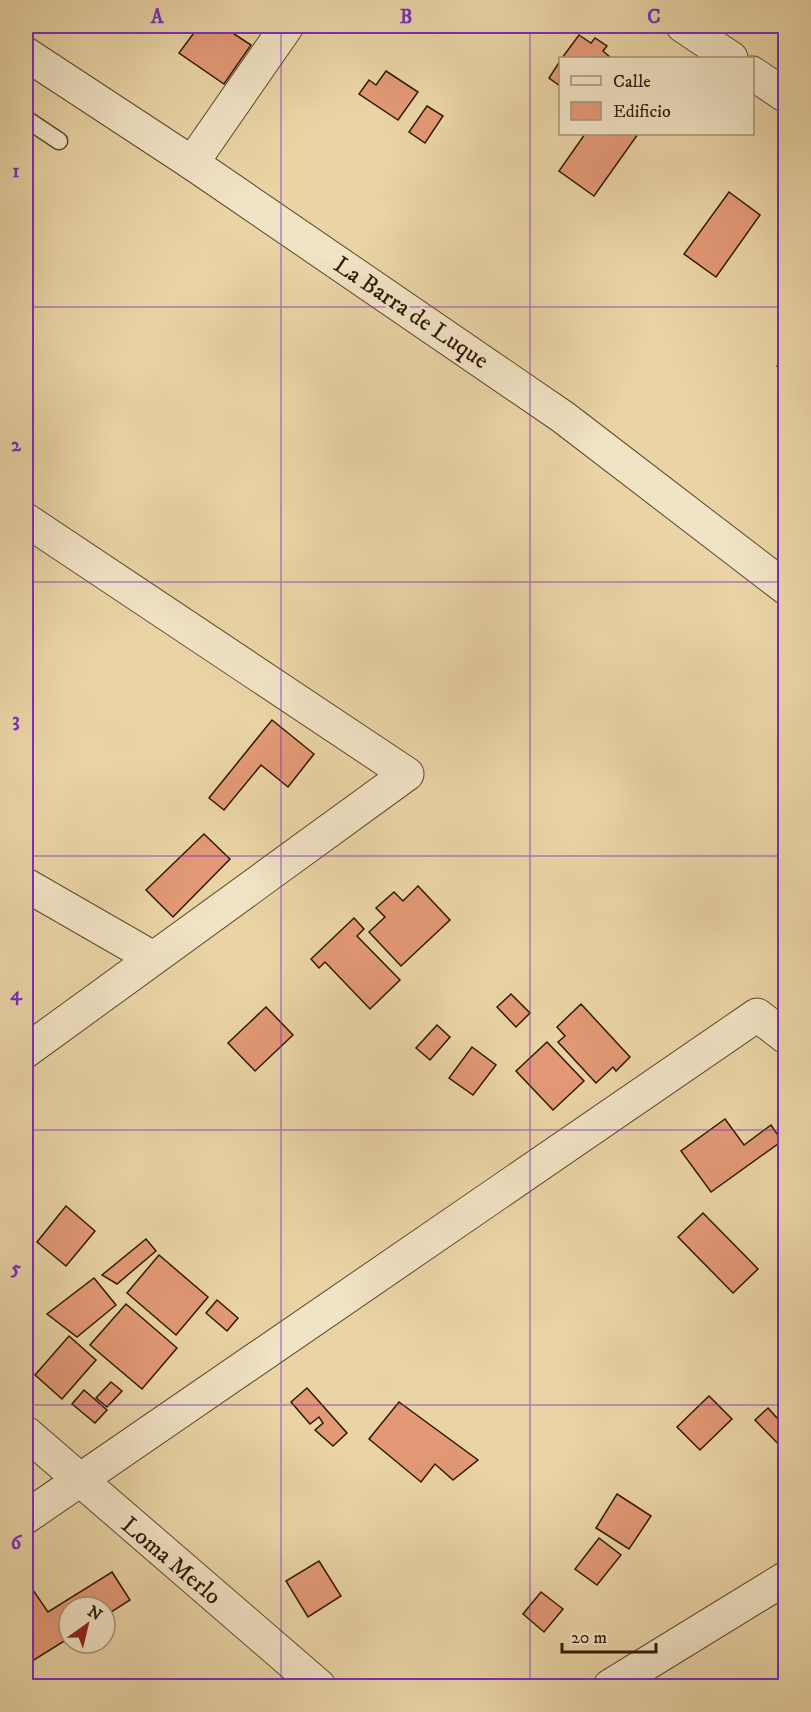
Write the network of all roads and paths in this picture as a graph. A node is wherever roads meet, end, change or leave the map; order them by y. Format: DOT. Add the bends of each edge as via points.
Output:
graph roads {
  1 [pos="287,26"];
  2 [pos="700,30"];
  3 [pos="26,54"];
  4 [pos="730,57"];
  5 [pos="754,75"];
  6 [pos="786,96"];
  7 [pos="26,119"];
  8 [pos="59,141"];
  9 [pos="192,163"];
  10 [pos="26,520"];
  11 [pos="786,588"];
  12 [pos="26,885"];
  13 [pos="153,958"];
  14 [pos="786,1037"];
  15 [pos="26,1051"];
  16 [pos="26,1433"];
  17 [pos="76,1480"];
  18 [pos="26,1516"];
  19 [pos="786,1578"];
  20 [pos="319,1686"];
  21 [pos="610,1686"];
  1 -- 9 [label="street"];
  2 -- 4 [label="street"];
  3 -- 9 [label="street, La Barra de Luque"];
  5 -- 6 [label="street"];
  7 -- 8 [label="lane"];
  9 -- 11 [label="street, La Barra de Luque" via="563,417"];
  10 -- 13 [label="street" via="407,774"];
  12 -- 13 [label="street"];
  13 -- 15 [label="street"];
  14 -- 17 [label="street" via="757,1015"];
  16 -- 17 [label="street, Loma Merlo"];
  17 -- 18 [label="street"];
  17 -- 20 [label="street, Loma Merlo"];
  19 -- 21 [label="street"];
}
